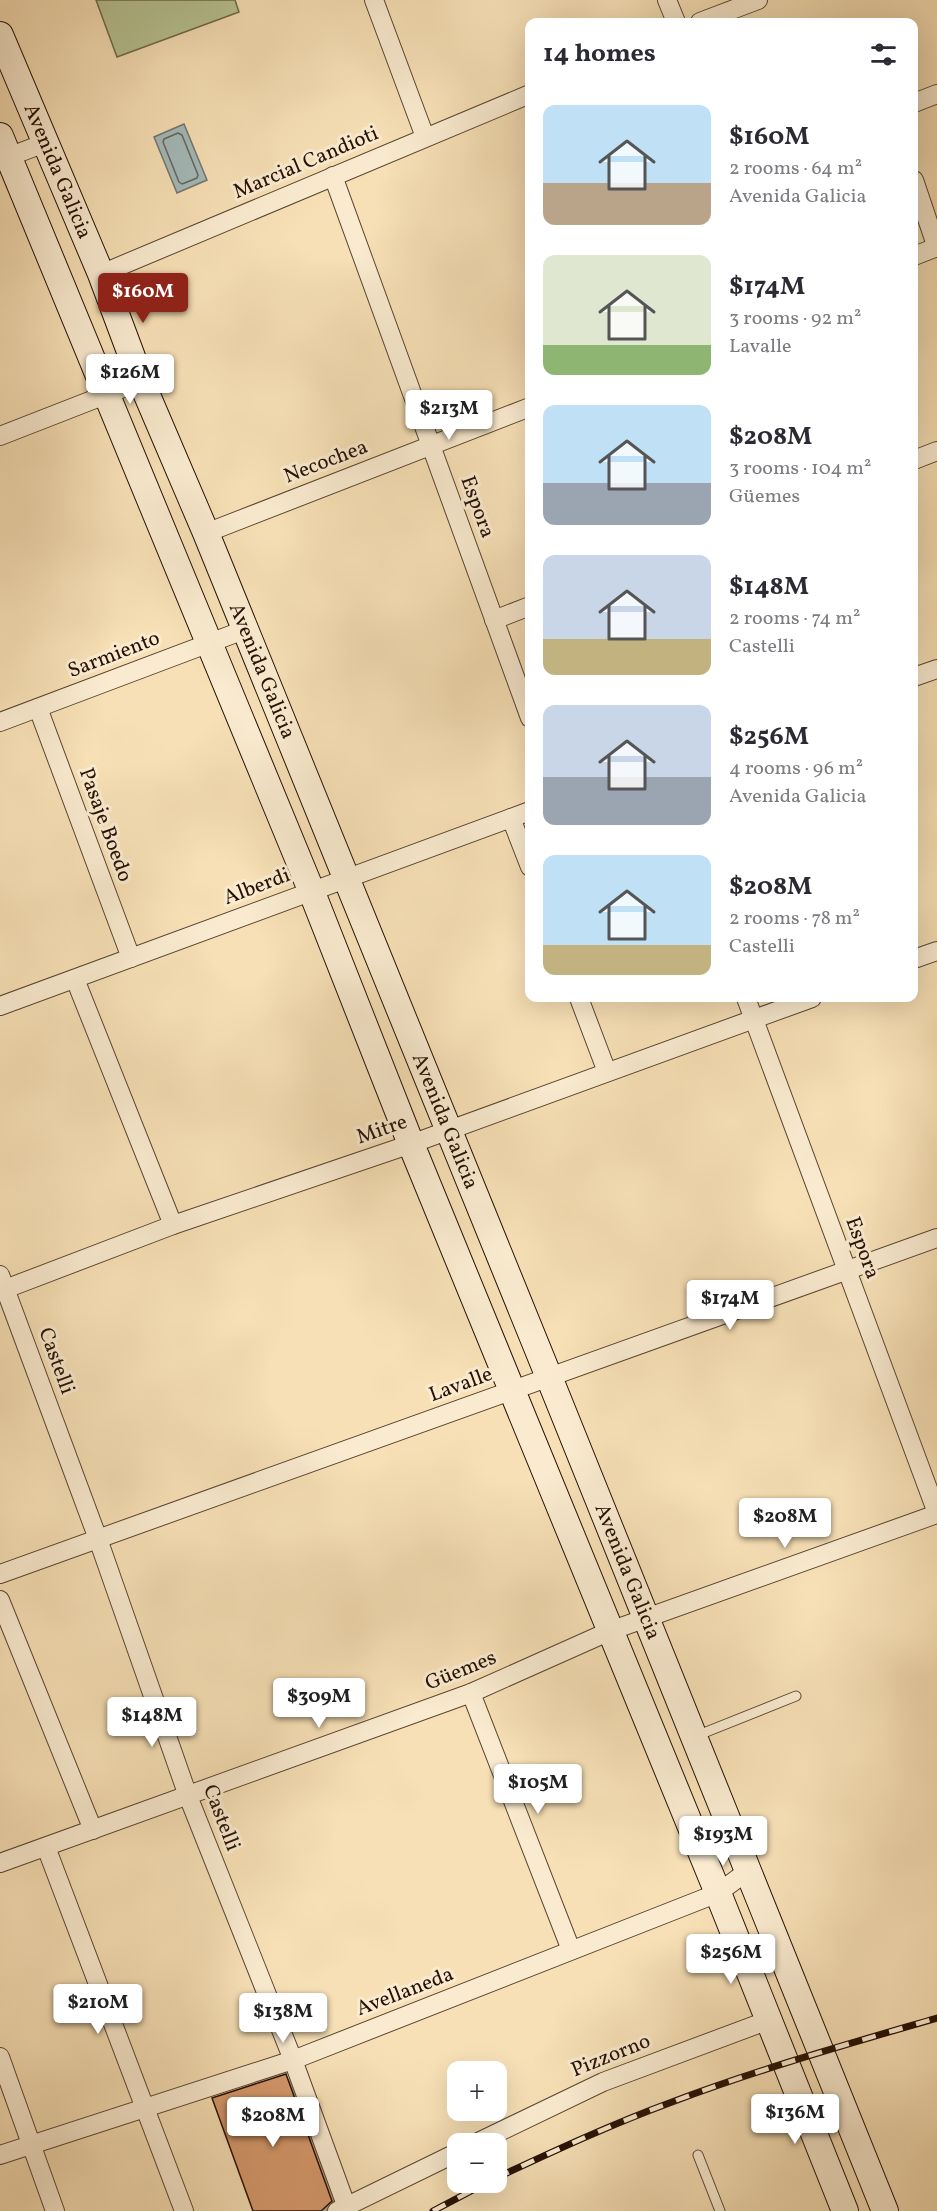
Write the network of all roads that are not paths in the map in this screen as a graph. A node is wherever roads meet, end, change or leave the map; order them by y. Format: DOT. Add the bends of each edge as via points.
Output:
graph roads {
  1 [pos="374,0"];
  2 [pos="667,0"];
  3 [pos="758,0"];
  4 [pos="674,18"];
  5 [pos="711,18"];
  6 [pos="0,35"];
  7 [pos="937,94"];
  8 [pos="525,96"];
  9 [pos="918,101"];
  10 [pos="425,137"];
  11 [pos="45,143"];
  12 [pos="3,151"];
  13 [pos="333,176"];
  14 [pos="918,192"];
  15 [pos="937,248"];
  16 [pos="918,255"];
  17 [pos="101,274"];
  18 [pos="141,381"];
  19 [pos="106,395"];
  20 [pos="525,409"];
  21 [pos="0,436"];
  22 [pos="432,445"];
  23 [pos="937,451"];
  24 [pos="918,458"];
  25 [pos="206,533"];
  26 [pos="525,608"];
  27 [pos="494,620"];
  28 [pos="244,630"];
  29 [pos="209,643"];
  30 [pos="937,669"];
  31 [pos="918,676"];
  32 [pos="525,704"];
  33 [pos="38,708"];
  34 [pos="0,722"];
  35 [pos="525,813"];
  36 [pos="511,818"];
  37 [pos="525,854"];
  38 [pos="345,878"];
  39 [pos="311,890"];
  40 [pos="937,951"];
  41 [pos="131,958"];
  42 [pos="918,958"];
  43 [pos="75,979"];
  44 [pos="581,1002"];
  45 [pos="747,1002"];
  46 [pos="801,1002"];
  47 [pos="0,1006"];
  48 [pos="754,1020"];
  49 [pos="607,1072"];
  50 [pos="448,1131"];
  51 [pos="411,1144"];
  52 [pos="172,1225"];
  53 [pos="937,1238"];
  54 [pos="847,1270"];
  55 [pos="2,1285"];
  56 [pos="549,1377"];
  57 [pos="511,1390"];
  58 [pos="937,1514"];
  59 [pos="98,1539"];
  60 [pos="0,1574"];
  61 [pos="0,1600"];
  62 [pos="646,1619"];
  63 [pos="610,1631"];
  64 [pos="471,1693"];
  65 [pos="796,1695"];
  66 [pos="693,1737"];
  67 [pos="188,1796"];
  68 [pos="93,1830"];
  69 [pos="46,1846"];
  70 [pos="0,1863"];
  71 [pos="749,1870"];
  72 [pos="718,1893"];
  73 [pos="571,1950"];
  74 [pos="769,2020"];
  75 [pos="0,2057"];
  76 [pos="292,2060"];
  77 [pos="144,2108"];
  78 [pos="497,2133"];
  79 [pos="31,2145"];
  80 [pos="0,2155"];
  81 [pos="698,2155"];
  82 [pos="447,2156"];
  83 [pos="341,2208"];
  84 [pos="55,2211"];
  85 [pos="184,2211"];
  86 [pos="720,2211"];
  87 [pos="845,2211"];
  88 [pos="885,2211"];
  1 -- 10 [label="street"];
  2 -- 4 [label="street"];
  3 -- 5 [label="street"];
  6 -- 11 [label="main road, Avenida Galicia"];
  7 -- 9 [label="street"];
  8 -- 10 [label="street, Marcial Candioti"];
  10 -- 13 [label="street, Marcial Candioti"];
  11 -- 12 [label="street"];
  11 -- 17 [label="main road, Avenida Galicia"];
  12 -- 19 [label="main road, Avenida Galicia"];
  13 -- 17 [label="street, Marcial Candioti"];
  13 -- 22 [label="street, Espora"];
  14 -- 15 [label="street"];
  15 -- 16 [label="street"];
  17 -- 18 [label="main road, Avenida Galicia"];
  18 -- 19 [label="street"];
  18 -- 25 [label="main road, Avenida Galicia"];
  19 -- 21 [label="street"];
  19 -- 29 [label="main road, Avenida Galicia"];
  20 -- 22 [label="street, Necochea"];
  22 -- 25 [label="street, Necochea"];
  22 -- 27 [label="street, Espora"];
  23 -- 24 [label="street"];
  25 -- 28 [label="main road, Avenida Galicia"];
  26 -- 27 [label="street"];
  27 -- 32 [label="street, Espora"];
  28 -- 29 [label="street, Sarmiento"];
  28 -- 38 [label="main road, Avenida Galicia"];
  29 -- 33 [label="street, Sarmiento"];
  29 -- 39 [label="main road, Avenida Galicia"];
  30 -- 31 [label="street"];
  33 -- 34 [label="street, Sarmiento"];
  33 -- 41 [label="street, Pasaje Boedo"];
  35 -- 36 [label="street, Alberdi"];
  36 -- 37 [label="street"];
  36 -- 38 [label="street, Alberdi"];
  38 -- 39 [label="street, Alberdi"];
  38 -- 50 [label="main road, Avenida Galicia"];
  39 -- 41 [label="street, Alberdi"];
  39 -- 51 [label="main road, Avenida Galicia"];
  40 -- 42 [label="street"];
  41 -- 43 [label="street, Alberdi"];
  43 -- 47 [label="street, Alberdi"];
  43 -- 52 [label="street"];
  44 -- 49 [label="street"];
  45 -- 48 [label="street, Espora"];
  46 -- 48 [label="street, Mitre"];
  48 -- 49 [label="street, Mitre"];
  48 -- 54 [label="street, Espora"];
  49 -- 50 [label="street, Mitre"];
  50 -- 51 [label="street, Mitre"];
  50 -- 56 [label="main road, Avenida Galicia"];
  51 -- 52 [label="street, Mitre"];
  51 -- 57 [label="main road, Avenida Galicia"];
  52 -- 55 [label="street, Mitre"];
  53 -- 54 [label="street, Lavalle"];
  54 -- 56 [label="street, Lavalle"];
  54 -- 58 [label="street, Espora"];
  55 -- 59 [label="street, Castelli"];
  56 -- 57 [label="street, Lavalle"];
  56 -- 62 [label="main road, Avenida Galicia"];
  57 -- 59 [label="street, Lavalle"];
  57 -- 63 [label="main road, Avenida Galicia"];
  58 -- 62 [label="street, Güemes"];
  59 -- 60 [label="street, Lavalle"];
  59 -- 67 [label="street, Castelli"];
  61 -- 68 [label="street"];
  62 -- 63 [label="street, Güemes"];
  62 -- 66 [label="main road, Avenida Galicia"];
  63 -- 64 [label="street, Güemes"];
  63 -- 72 [label="main road, Avenida Galicia"];
  64 -- 67 [label="street, Güemes"];
  64 -- 73 [label="street"];
  65 -- 66 [label="lane"];
  66 -- 71 [label="main road, Avenida Galicia"];
  67 -- 68 [label="street, Güemes"];
  67 -- 76 [label="street, Castelli"];
  68 -- 69 [label="street, Güemes"];
  69 -- 70 [label="street, Güemes"];
  69 -- 77 [label="street"];
  71 -- 72 [label="street, Avellaneda"];
  71 -- 88 [label="main road, Avenida Galicia"];
  72 -- 73 [label="street, Avellaneda"];
  72 -- 74 [label="main road, Avenida Galicia"];
  73 -- 76 [label="street, Avellaneda"];
  74 -- 78 [label="street, Pizzorno" via="603,2082"];
  74 -- 87 [label="main road, Avenida Galicia"];
  75 -- 79 [label="street"];
  76 -- 77 [label="street, Avellaneda"];
  76 -- 83 [label="street, Castelli"];
  77 -- 79 [label="street, Avellaneda"];
  77 -- 85 [label="street"];
  79 -- 80 [label="street, Avellaneda"];
  79 -- 84 [label="street"];
  81 -- 86 [label="lane"];
  82 -- 83 [label="street"];
}
